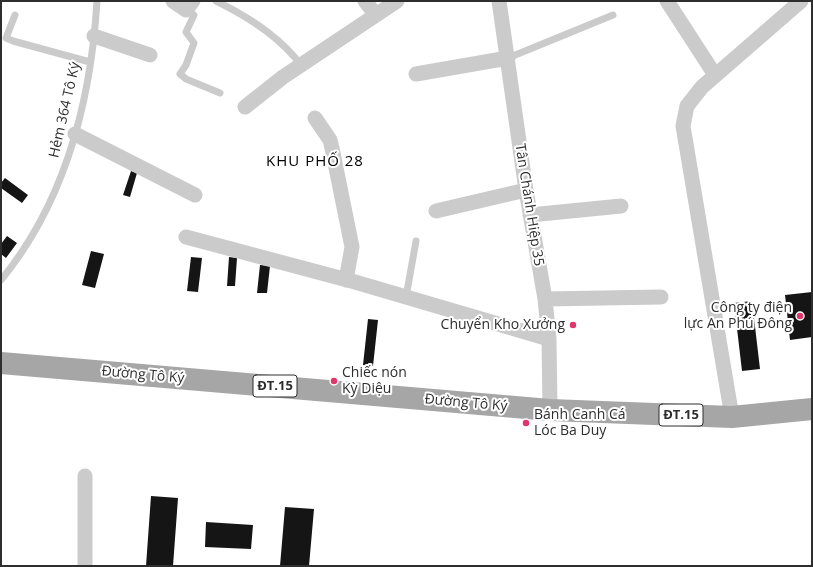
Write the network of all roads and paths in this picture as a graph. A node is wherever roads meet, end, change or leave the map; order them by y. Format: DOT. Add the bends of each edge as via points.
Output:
graph roads {
  1 [pos="97,1"];
  2 [pos="173,1"];
  3 [pos="216,1"];
  4 [pos="366,1"];
  5 [pos="397,1"];
  6 [pos="499,1"];
  7 [pos="667,1"];
  8 [pos="795,3"];
  9 [pos="190,6"];
  10 [pos="376,14"];
  11 [pos="14,15"];
  12 [pos="613,16"];
  13 [pos="94,36"];
  14 [pos="150,55"];
  15 [pos="508,58"];
  16 [pos="90,62"];
  17 [pos="301,65"];
  18 [pos="416,74"];
  19 [pos="715,75"];
  20 [pos="220,93"];
  21 [pos="244,108"];
  22 [pos="315,118"];
  23 [pos="75,134"];
  24 [pos="526,190"];
  25 [pos="195,196"];
  26 [pos="621,206"];
  27 [pos="436,211"];
  28 [pos="530,215"];
  29 [pos="186,237"];
  30 [pos="416,241"];
  31 [pos="1,280"];
  32 [pos="346,280"];
  33 [pos="406,297"];
  34 [pos="662,297"];
  35 [pos="545,299"];
  36 [pos="549,339"];
  37 [pos="1,363"];
  38 [pos="812,409"];
  39 [pos="550,410"];
  40 [pos="732,417"];
  41 [pos="85,476"];
  42 [pos="85,566"];
  1 -- 13 [label="lane, Hẻm 364 Tô Ký"];
  2 -- 9 [label="street"];
  3 -- 17 [label="lane" via="274,37 289,49"];
  4 -- 10 [label="street"];
  5 -- 10 [label="street"];
  6 -- 15 [label="street, Tân Chánh Hiệp 35"];
  7 -- 19 [label="street"];
  8 -- 19 [label="street"];
  9 -- 20 [label="lane" via="194,15 186,32 194,43 180,74"];
  10 -- 17 [label="street"];
  11 -- 16 [label="lane" via="6,38"];
  12 -- 15 [label="lane"];
  13 -- 14 [label="street"];
  13 -- 16 [label="lane, Hẻm 364 Tô Ký"];
  15 -- 18 [label="street"];
  15 -- 24 [label="street, Tân Chánh Hiệp 35"];
  16 -- 23 [label="lane, Hẻm 364 Tô Ký"];
  17 -- 21 [label="street"];
  19 -- 40 [label="street" via="690,101 684,115 683,126"];
  22 -- 32 [label="street" via="330,140 351,234 352,254"];
  23 -- 25 [label="street"];
  23 -- 31 [label="lane, Hẻm 364 Tô Ký" via="65,166 43,216 27,245"];
  24 -- 27 [label="street"];
  24 -- 28 [label="street, Tân Chánh Hiệp 35"];
  26 -- 28 [label="street"];
  28 -- 35 [label="street, Tân Chánh Hiệp 35"];
  29 -- 32 [label="street"];
  30 -- 33 [label="lane"];
  32 -- 33 [label="street"];
  33 -- 36 [label="street"];
  34 -- 35 [label="street"];
  35 -- 36 [label="street, Tân Chánh Hiệp 35"];
  36 -- 39 [label="street, Tân Chánh Hiệp 35"];
  37 -- 39 [label="main road, Đường Tô Ký / ĐT.15"];
  38 -- 40 [label="main road, Đường Tô Ký / ĐT.15"];
  39 -- 40 [label="main road, Đường Tô Ký / ĐT.15"];
  41 -- 42 [label="street"];
}
